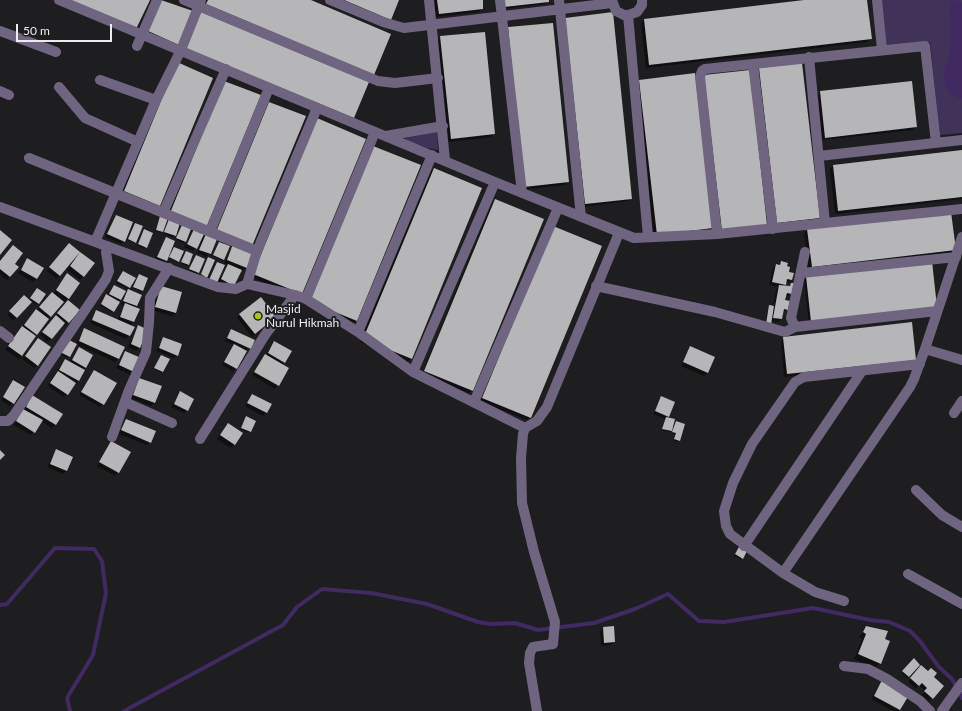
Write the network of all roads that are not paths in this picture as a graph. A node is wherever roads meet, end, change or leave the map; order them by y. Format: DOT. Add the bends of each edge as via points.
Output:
graph roads {
  1 [pos="59,0"];
  2 [pos="157,0"];
  3 [pos="184,0"];
  4 [pos="330,0"];
  5 [pos="429,0"];
  6 [pos="500,0"];
  7 [pos="642,0"];
  8 [pos="877,0"];
  9 [pos="612,1"];
  10 [pos="200,3"];
  11 [pos="559,4"];
  12 [pos="502,15"];
  13 [pos="628,15"];
  14 [pos="432,24"];
  15 [pos="0,31"];
  16 [pos="142,34"];
  17 [pos="137,46"];
  18 [pos="882,49"];
  19 [pos="181,50"];
  20 [pos="56,52"];
  21 [pos="809,57"];
  22 [pos="753,64"];
  23 [pos="226,69"];
  24 [pos="438,78"];
  25 [pos="100,80"];
  26 [pos="59,87"];
  27 [pos="269,88"];
  28 [pos="156,100"];
  29 [pos="317,108"];
  30 [pos="443,126"];
  31 [pos="375,132"];
  32 [pos="386,136"];
  33 [pos="962,140"];
  34 [pos="138,142"];
  35 [pos="936,143"];
  36 [pos="432,155"];
  37 [pos="819,156"];
  38 [pos="30,158"];
  39 [pos="445,160"];
  40 [pos="495,182"];
  41 [pos="522,193"];
  42 [pos="116,195"];
  43 [pos="0,207"];
  44 [pos="558,208"];
  45 [pos="962,209"];
  46 [pos="162,213"];
  47 [pos="581,217"];
  48 [pos="825,223"];
  49 [pos="773,229"];
  50 [pos="210,232"];
  51 [pos="619,233"];
  52 [pos="717,234"];
  53 [pos="648,237"];
  54 [pos="962,237"];
  55 [pos="95,242"];
  56 [pos="107,246"];
  57 [pos="257,252"];
  58 [pos="805,252"];
  59 [pos="956,257"];
  60 [pos="169,268"];
  61 [pos="802,273"];
  62 [pos="247,284"];
  63 [pos="596,286"];
  64 [pos="295,295"];
  65 [pos="306,299"];
  66 [pos="937,311"];
  67 [pos="795,327"];
  68 [pos="0,331"];
  69 [pos="358,332"];
  70 [pos="10,338"];
  71 [pos="925,349"];
  72 [pos="962,360"];
  73 [pos="920,364"];
  74 [pos="862,371"];
  75 [pos="413,372"];
  76 [pos="962,401"];
  77 [pos="125,402"];
  78 [pos="474,402"];
  79 [pos="954,413"];
  80 [pos="0,421"];
  81 [pos="172,423"];
  82 [pos="525,428"];
  83 [pos="112,437"];
  84 [pos="200,438"];
  85 [pos="916,490"];
  86 [pos="962,527"];
  87 [pos="744,546"];
  88 [pos="783,573"];
  89 [pos="908,574"];
  90 [pos="844,601"];
  91 [pos="962,604"];
  92 [pos="844,666"];
  93 [pos="962,683"];
  94 [pos="944,707"];
  95 [pos="537,711"];
  96 [pos="930,711"];
  1 -- 16 [label="street"];
  2 -- 16 [label="street"];
  3 -- 10 [label="street"];
  4 -- 14 [label="street" via="404,28"];
  5 -- 14 [label="street"];
  6 -- 12 [label="street"];
  7 -- 13 [label="street" via="642,5 636,12"];
  8 -- 18 [label="street"];
  9 -- 11 [label="street"];
  9 -- 13 [label="street" via="619,13"];
  10 -- 19 [label="street"];
  10 -- 24 [label="street" via="381,81 395,83"];
  11 -- 12 [label="street"];
  11 -- 47 [label="street"];
  12 -- 14 [label="street"];
  12 -- 41 [label="street"];
  13 -- 53 [label="street"];
  14 -- 24 [label="street"];
  15 -- 20 [label="street"];
  16 -- 17 [label="street"];
  16 -- 19 [label="street"];
  18 -- 21 [label="street"];
  18 -- 35 [label="street" via="925,46"];
  19 -- 23 [label="street"];
  19 -- 28 [label="street"];
  21 -- 22 [label="street"];
  21 -- 37 [label="street"];
  22 -- 49 [label="street"];
  22 -- 52 [label="street" via="705,69 701,74"];
  23 -- 27 [label="street"];
  23 -- 46 [label="street"];
  24 -- 30 [label="street"];
  25 -- 28 [label="street"];
  26 -- 34 [label="street" via="85,118"];
  27 -- 29 [label="street"];
  27 -- 50 [label="street"];
  28 -- 34 [label="street"];
  29 -- 31 [label="street"];
  29 -- 57 [label="street"];
  30 -- 32 [label="street"];
  30 -- 39 [label="street"];
  31 -- 32 [label="street"];
  31 -- 65 [label="street"];
  32 -- 36 [label="street"];
  33 -- 35 [label="street"];
  34 -- 42 [label="street"];
  35 -- 37 [label="street"];
  36 -- 39 [label="street"];
  36 -- 69 [label="street"];
  37 -- 48 [label="street"];
  38 -- 42 [label="street"];
  39 -- 40 [label="street"];
  40 -- 41 [label="street"];
  40 -- 75 [label="street"];
  41 -- 44 [label="street"];
  42 -- 46 [label="street"];
  42 -- 55 [label="street"];
  43 -- 55 [label="street"];
  44 -- 47 [label="street"];
  44 -- 78 [label="street"];
  45 -- 48 [label="street"];
  46 -- 50 [label="street"];
  47 -- 51 [label="street"];
  48 -- 49 [label="street"];
  49 -- 52 [label="street"];
  50 -- 57 [label="street"];
  51 -- 53 [label="street" via="634,238"];
  51 -- 63 [label="street"];
  52 -- 53 [label="street"];
  54 -- 59 [label="street"];
  55 -- 56 [label="street"];
  56 -- 60 [label="street"];
  56 -- 80 [label="street" via="106,279 14,415 8,421"];
  57 -- 62 [label="street"];
  58 -- 61 [label="street"];
  59 -- 61 [label="street"];
  59 -- 66 [label="street"];
  60 -- 62 [label="street" via="225,289 236,289"];
  60 -- 77 [label="street" via="150,298 146,352"];
  61 -- 67 [label="street" via="791,318"];
  62 -- 64 [label="street"];
  63 -- 67 [label="street" via="715,312 775,330 785,332"];
  63 -- 82 [label="street" via="547,407 537,421"];
  64 -- 65 [label="street"];
  64 -- 84 [label="street" via="265,334"];
  65 -- 69 [label="street"];
  66 -- 67 [label="street"];
  66 -- 71 [label="street"];
  68 -- 70 [label="street"];
  69 -- 75 [label="street"];
  71 -- 72 [label="street"];
  71 -- 73 [label="street"];
  73 -- 74 [label="street"];
  73 -- 88 [label="street" via="905,395"];
  74 -- 87 [label="street"];
  74 -- 87 [label="street" via="799,378 766,422 741,465 724,511 730,534"];
  75 -- 78 [label="street"];
  76 -- 79 [label="street"];
  77 -- 81 [label="street"];
  77 -- 83 [label="street"];
  78 -- 82 [label="street"];
  82 -- 95 [label="street" via="521,458 522,503 555,622 552,645 533,647 530,653 529,663"];
  85 -- 86 [label="street" via="942,515"];
  87 -- 88 [label="street"];
  88 -- 90 [label="street" via="815,592"];
  89 -- 91 [label="street"];
  92 -- 96 [label="street" via="868,669 920,701"];
  93 -- 94 [label="street"];
}
